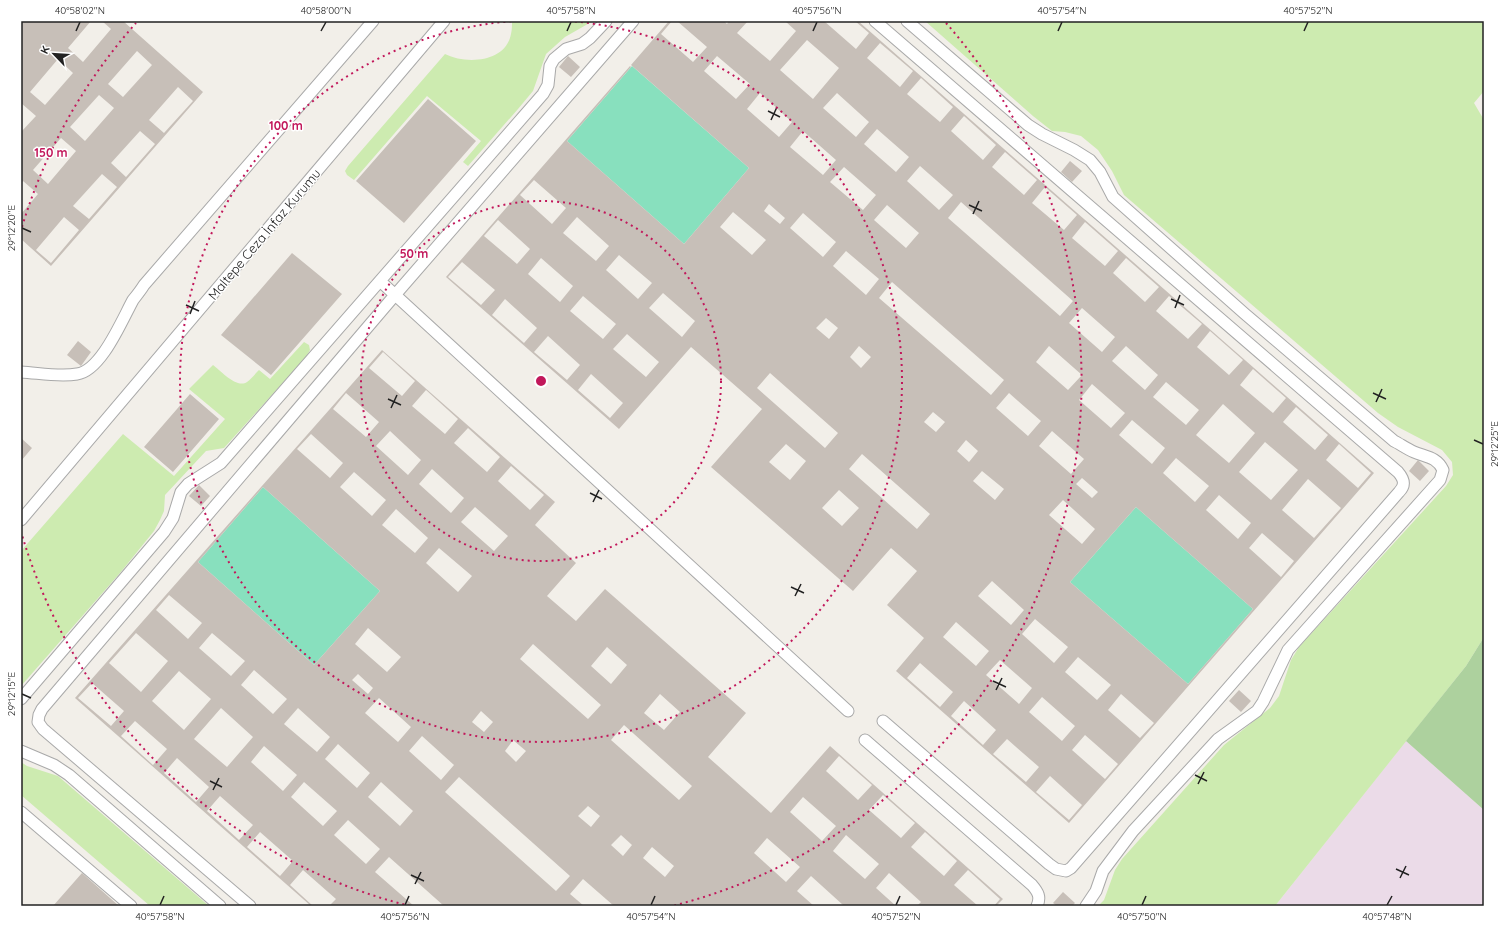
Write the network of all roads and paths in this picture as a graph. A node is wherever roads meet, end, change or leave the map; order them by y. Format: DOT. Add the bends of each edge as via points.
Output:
graph roads {
  1 [pos="373,21"];
  2 [pos="444,21"];
  3 [pos="606,21"];
  4 [pos="633,21"];
  5 [pos="875,21"];
  6 [pos="907,21"];
  7 [pos="380,281"];
  8 [pos="395,295"];
  9 [pos="21,372"];
  10 [pos="21,520"];
  11 [pos="21,699"];
  12 [pos="848,711"];
  13 [pos="883,721"];
  14 [pos="865,740"];
  15 [pos="21,750"];
  16 [pos="21,812"];
  17 [pos="131,906"];
  18 [pos="220,906"];
  19 [pos="250,906"];
  20 [pos="1037,906"];
  21 [pos="1086,906"];
  1 -- 9 [label="lane" via="144,285 134,298 117,333 87,371 77,374"];
  2 -- 10 [label="lane, Maltepe Ceza İnfaz Kurumu"];
  3 -- 7 [label="lane" via="582,44 566,49 554,59 550,66 548,85 543,94"];
  4 -- 8 [label="lane"];
  5 -- 13 [label="lane" via="1398,472 1404,483 1403,488 1066,871 1049,864"];
  6 -- 21 [label="lane" via="1028,125 1090,160 1100,172 1113,198 1245,314 1394,441 1414,452 1434,458 1443,470 1440,480 1288,650 1264,702 1218,739 1134,831 1103,871 1096,891"];
  7 -- 8 [label="lane"];
  7 -- 11 [label="lane" via="221,463 188,484 181,492 173,518 164,532"];
  8 -- 12 [label="lane"];
  8 -- 19 [label="lane" via="39,715 38,722 43,729"];
  14 -- 20 [label="lane" via="1032,884 1040,900"];
  15 -- 18 [label="lane" via="54,764 70,775"];
  16 -- 17 [label="lane"];
}
